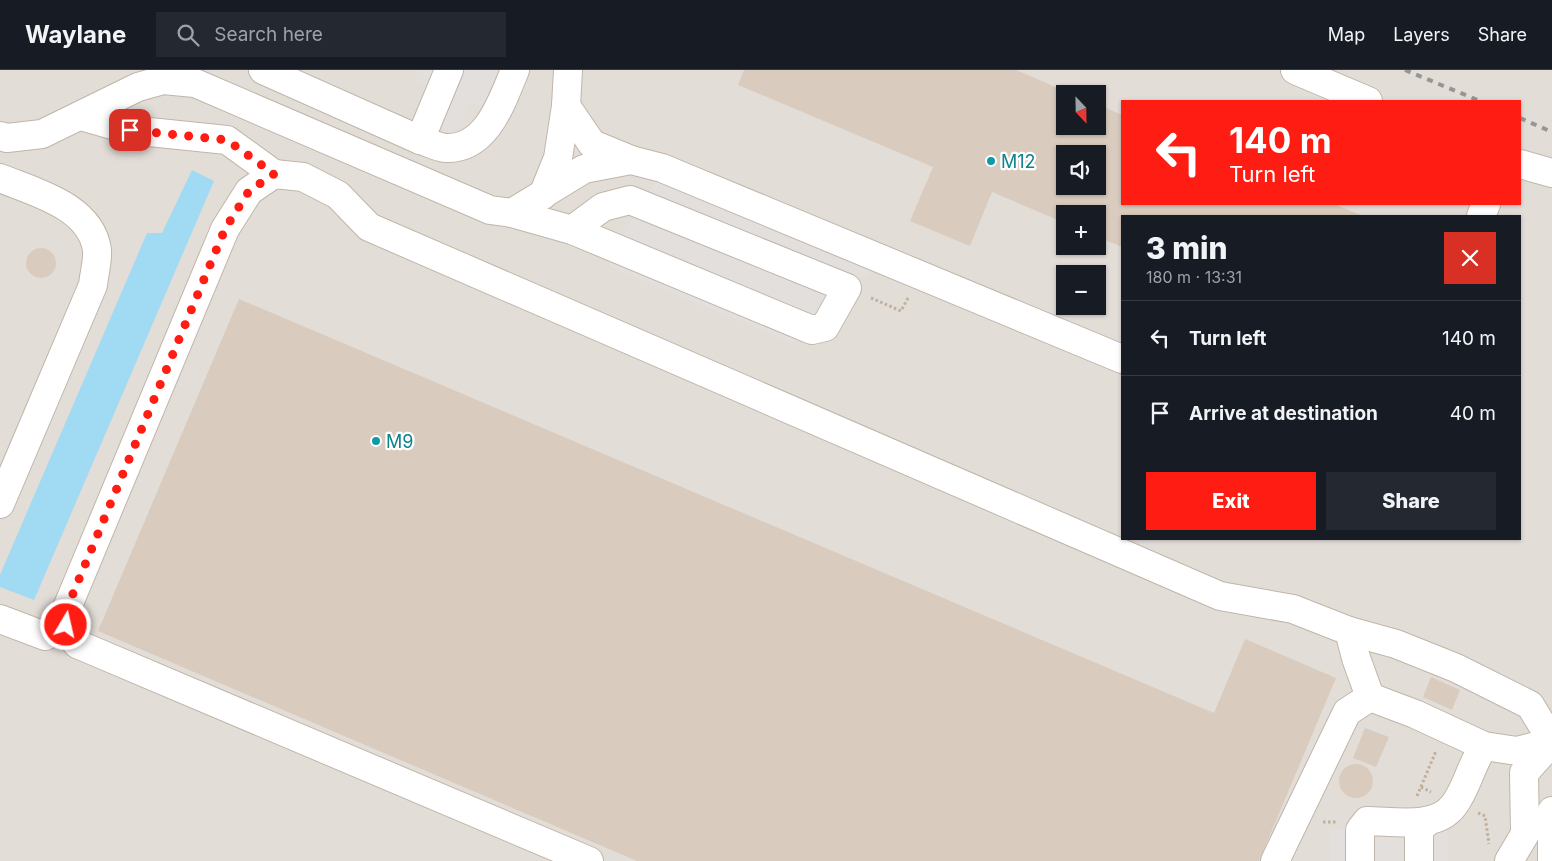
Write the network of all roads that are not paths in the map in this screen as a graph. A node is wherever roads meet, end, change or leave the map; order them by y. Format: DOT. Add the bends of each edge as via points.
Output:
graph roads {
  1 [pos="264,70"];
  2 [pos="450,70"];
  3 [pos="515,70"];
  4 [pos="568,70"];
  5 [pos="1295,70"];
  6 [pos="304,78"];
  7 [pos="1366,100"];
  8 [pos="566,106"];
  9 [pos="81,116"];
  10 [pos="0,136"];
  11 [pos="420,140"];
  12 [pos="631,160"];
  13 [pos="1521,164"];
  14 [pos="1552,173"];
  15 [pos="274,174"];
  16 [pos="0,178"];
  17 [pos="543,195"];
  18 [pos="512,213"];
  19 [pos="572,230"];
  20 [pos="1121,359"];
  21 [pos="0,504"];
  22 [pos="0,619"];
  23 [pos="66,625"];
  24 [pos="1349,631"];
  25 [pos="1370,697"];
  26 [pos="1552,742"];
  27 [pos="1484,746"];
  28 [pos="1552,811"];
  29 [pos="1418,821"];
  30 [pos="1525,834"];
  31 [pos="589,861"];
  32 [pos="1275,861"];
  33 [pos="1360,861"];
  34 [pos="1419,861"];
  35 [pos="1509,861"];
  36 [pos="1525,861"];
  37 [pos="1552,861"];
  1 -- 6 [label="street"];
  2 -- 11 [label="street"];
  3 -- 11 [label="street" via="497,112 483,131 464,146 444,148"];
  4 -- 8 [label="street"];
  5 -- 7 [label="street"];
  6 -- 11 [label="street"];
  8 -- 12 [label="street" via="592,144"];
  8 -- 17 [label="street" via="558,158"];
  9 -- 10 [label="street" via="42,134"];
  9 -- 15 [label="street" via="130,130 227,140"];
  9 -- 18 [label="street" via="138,87 164,80 195,83 490,210"];
  12 -- 17 [label="street" via="584,169"];
  12 -- 20 [label="street" via="662,168"];
  13 -- 14 [label="street"];
  15 -- 23 [label="street" via="249,191 225,229 67,608"];
  15 -- 24 [label="street" via="303,177 338,195 369,227 1220,596 1293,609"];
  16 -- 21 [label="street" via="65,206 87,226 97,250 94,285"];
  17 -- 18 [label="street"];
  18 -- 19 [label="street"];
  19 -- 19 [label="street" via="812,330 825,327 847,288 630,200 603,207"];
  22 -- 23 [label="street" via="45,636"];
  23 -- 31 [label="street" via="77,644"];
  24 -- 25 [label="street"];
  24 -- 26 [label="street" via="1396,644 1456,668 1530,705"];
  25 -- 27 [label="street"];
  25 -- 32 [label="street" via="1347,712"];
  26 -- 27 [label="street" via="1516,751"];
  26 -- 30 [label="street" via="1524,773"];
  27 -- 29 [label="street" via="1455,804 1443,815"];
  28 -- 37 [label="street"];
  29 -- 33 [label="street" via="1367,821 1360,830"];
  29 -- 34 [label="street"];
  30 -- 35 [label="street"];
  30 -- 36 [label="street"];
}
